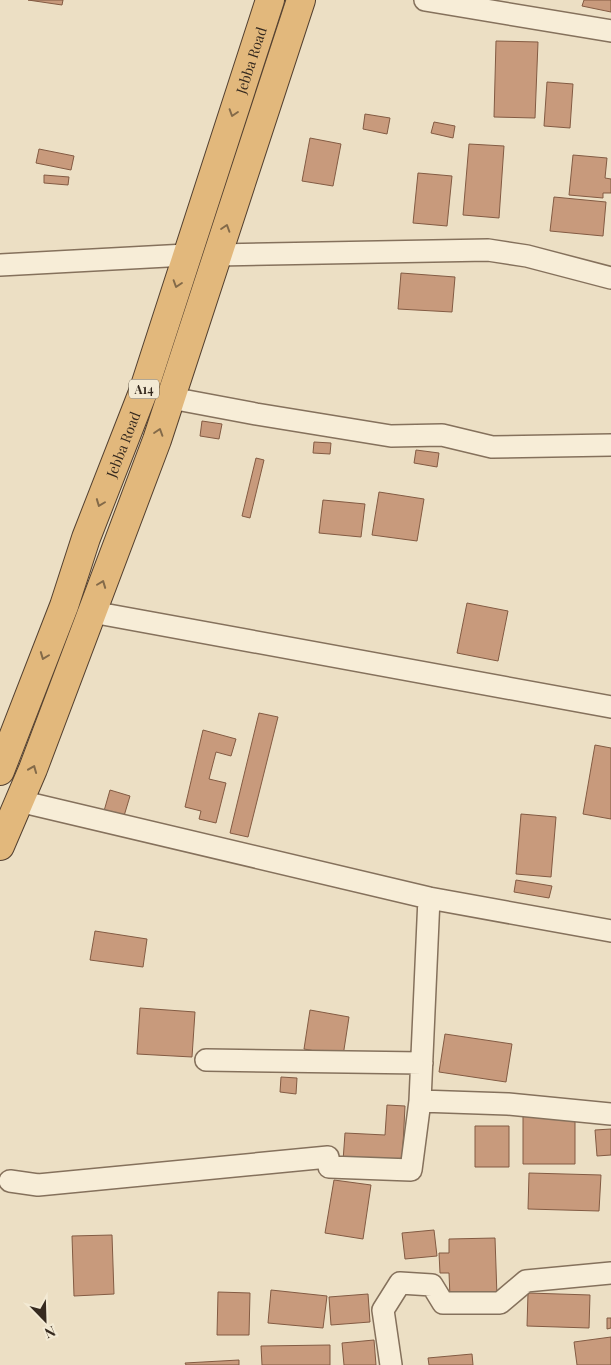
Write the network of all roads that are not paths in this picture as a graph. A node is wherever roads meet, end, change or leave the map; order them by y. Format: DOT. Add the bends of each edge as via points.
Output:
graph roads {
  1 [pos="270,0"];
  2 [pos="301,0"];
  3 [pos="425,0"];
  4 [pos="611,31"];
  5 [pos="186,255"];
  6 [pos="217,255"];
  7 [pos="0,265"];
  8 [pos="611,278"];
  9 [pos="170,398"];
  10 [pos="611,445"];
  11 [pos="92,612"];
  12 [pos="611,707"];
  13 [pos="0,771"];
  14 [pos="19,801"];
  15 [pos="0,846"];
  16 [pos="429,898"];
  17 [pos="611,931"];
  18 [pos="206,1060"];
  19 [pos="422,1063"];
  20 [pos="420,1101"];
  21 [pos="611,1114"];
  22 [pos="10,1181"];
  23 [pos="611,1273"];
  24 [pos="391,1365"];
  1 -- 5 [label="highway, Jebba Road / A14, one-way"];
  6 -- 2 [label="highway, one-way"];
  3 -- 4 [label="street"];
  5 -- 7 [label="street"];
  5 -- 13 [label="highway, Jebba Road / A14, one-way" via="143,392"];
  6 -- 8 [label="street" via="488,250 528,256"];
  6 -- 9 [label="highway"];
  9 -- 10 [label="street" via="391,436 442,435 492,447"];
  11 -- 9 [label="highway, one-way"];
  11 -- 12 [label="street"];
  14 -- 11 [label="highway, one-way"];
  14 -- 15 [label="highway"];
  14 -- 16 [label="street"];
  16 -- 17 [label="street"];
  16 -- 19 [label="street"];
  18 -- 19 [label="street"];
  19 -- 20 [label="street"];
  20 -- 21 [label="street" via="508,1104"];
  20 -- 22 [label="street" via="411,1170 329,1168 328,1157 38,1185"];
  23 -- 24 [label="street" via="526,1281 500,1303 443,1303 432,1285 400,1283 383,1310"];
}
